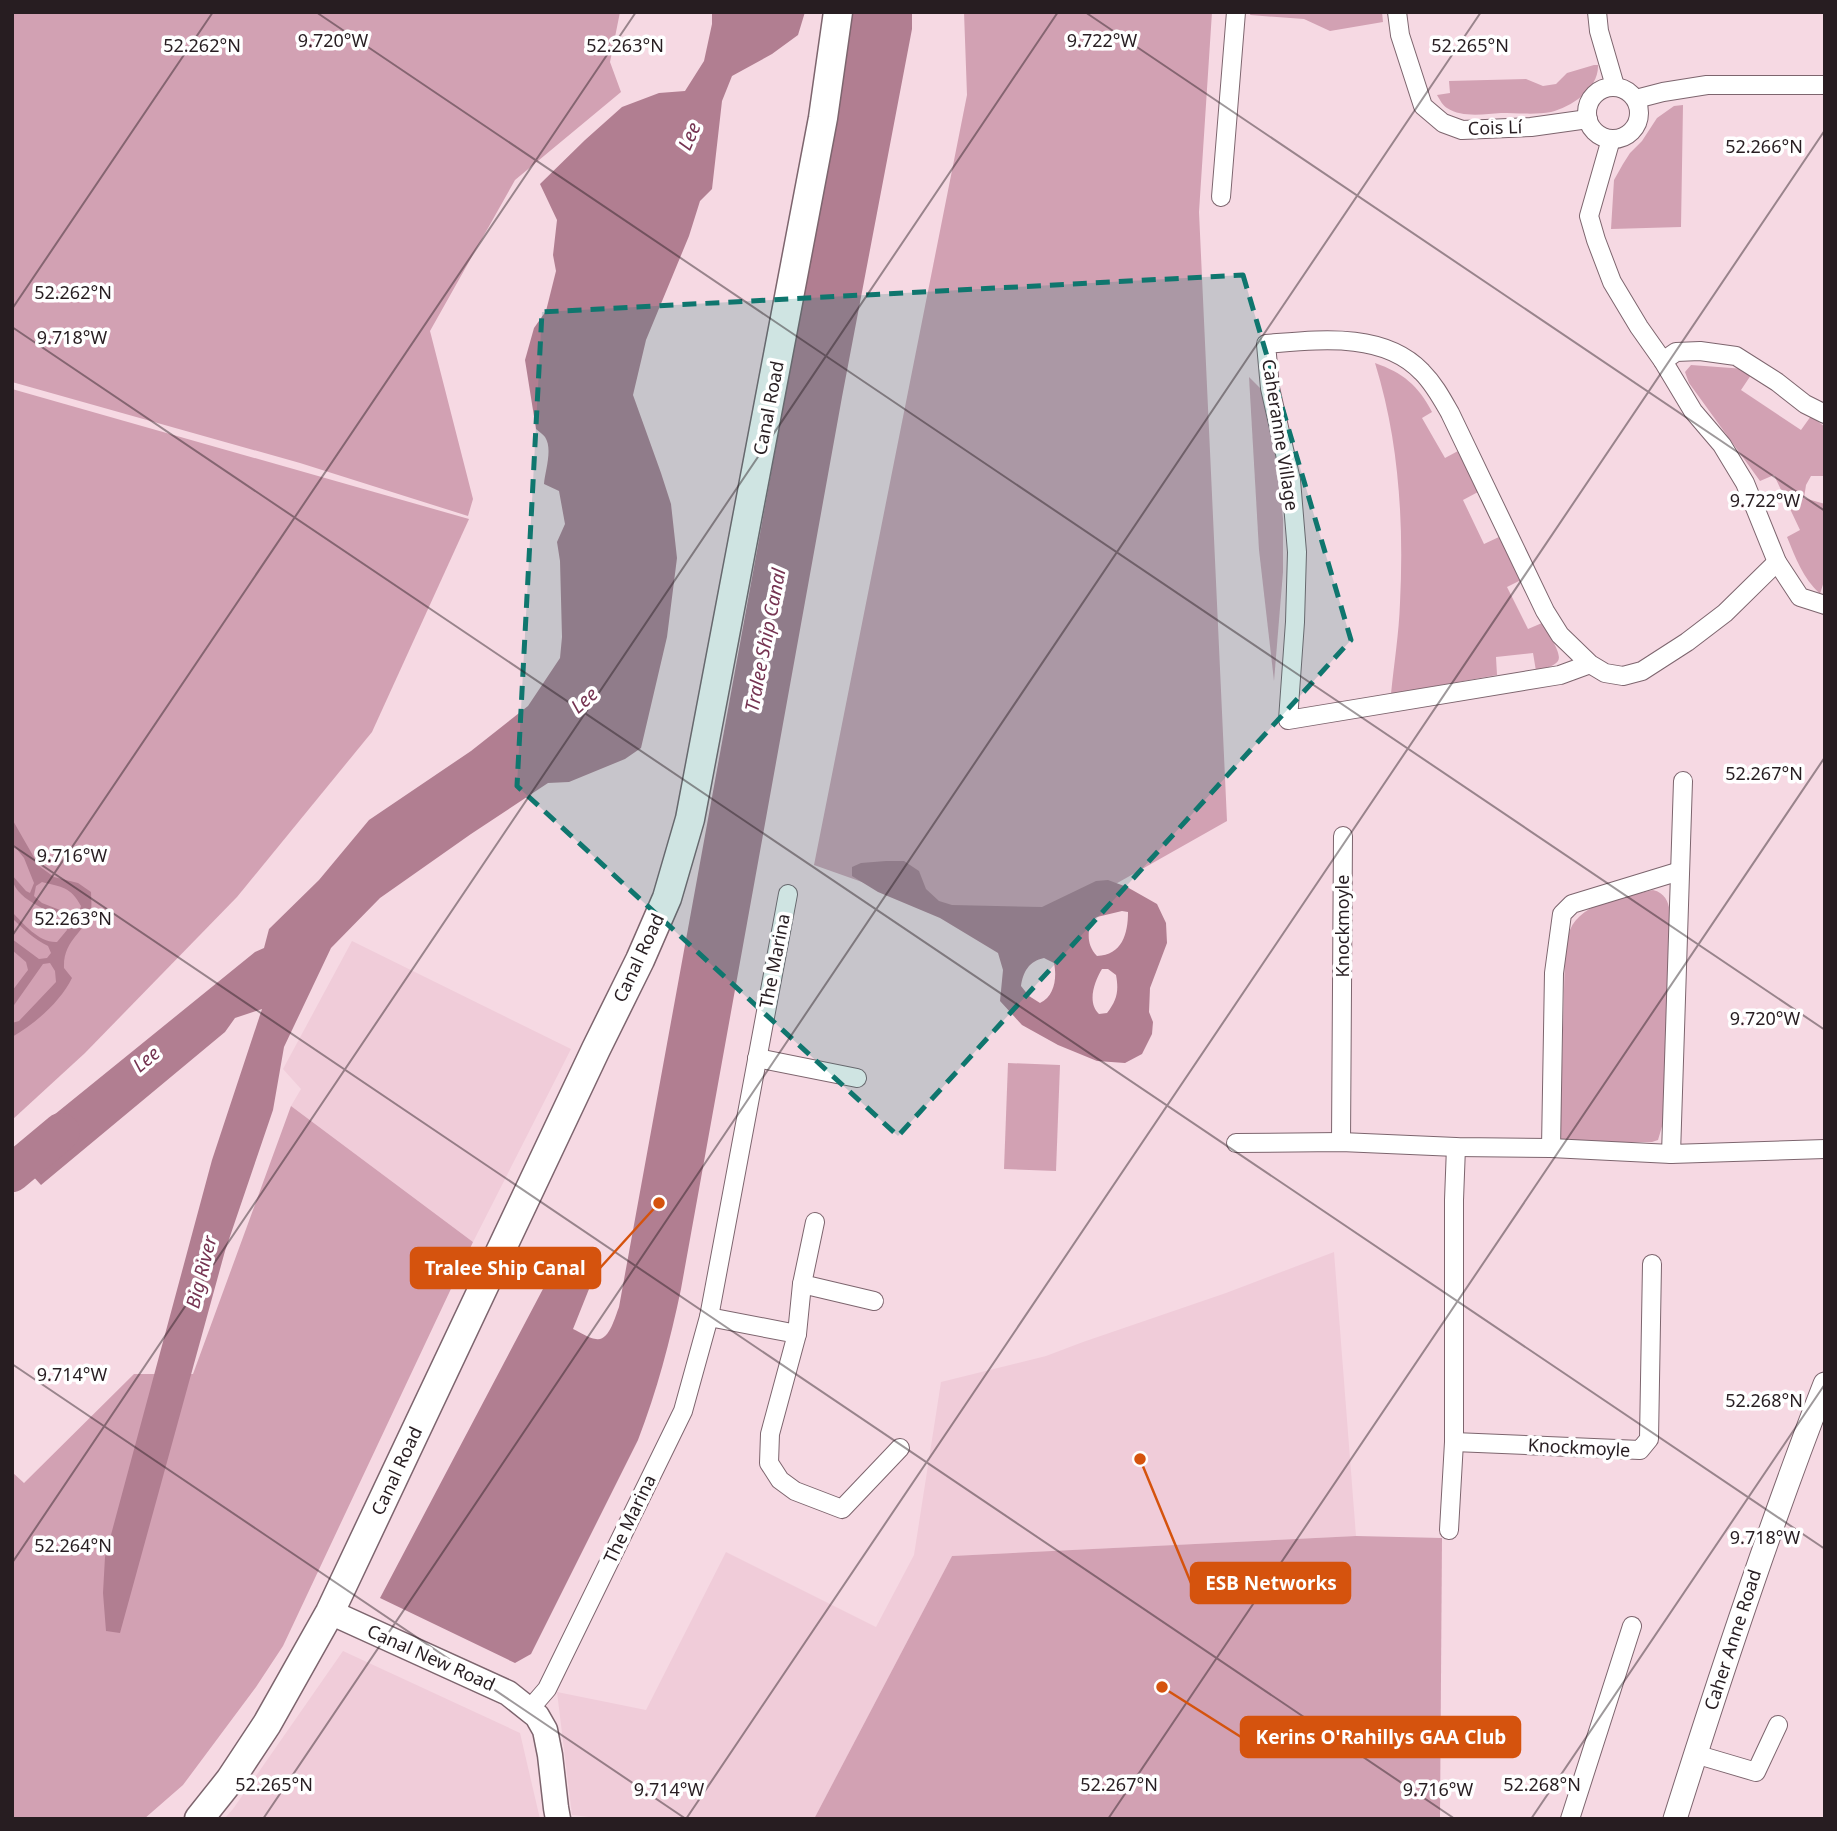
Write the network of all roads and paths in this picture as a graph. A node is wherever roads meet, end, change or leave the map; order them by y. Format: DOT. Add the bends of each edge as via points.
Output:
graph roads {
  1 [pos="838,12"];
  2 [pos="1236,12"];
  3 [pos="1397,12"];
  4 [pos="1597,12"];
  5 [pos="1825,85"];
  6 [pos="1615,86"];
  7 [pos="1636,99"];
  8 [pos="1588,119"];
  9 [pos="1611,139"];
  10 [pos="1221,197"];
  11 [pos="1663,361"];
  12 [pos="1825,414"];
  13 [pos="1777,562"];
  14 [pos="1825,606"];
  15 [pos="1590,664"];
  16 [pos="1683,780"];
  17 [pos="1343,836"];
  18 [pos="1680,870"];
  19 [pos="788,894"];
  20 [pos="757,1058"];
  21 [pos="856,1078"];
  22 [pos="1341,1142"];
  23 [pos="1236,1143"];
  24 [pos="1456,1147"];
  25 [pos="1551,1147"];
  26 [pos="1825,1149"];
  27 [pos="1671,1154"];
  28 [pos="815,1222"];
  29 [pos="1652,1264"];
  30 [pos="802,1284"];
  31 [pos="874,1301"];
  32 [pos="709,1317"];
  33 [pos="797,1335"];
  34 [pos="1825,1384"];
  35 [pos="1454,1442"];
  36 [pos="900,1448"];
  37 [pos="1449,1531"];
  38 [pos="330,1612"];
  39 [pos="1632,1626"];
  40 [pos="528,1711"];
  41 [pos="1778,1725"];
  42 [pos="1695,1754"];
  43 [pos="199,1819"];
  44 [pos="558,1819"];
  45 [pos="1570,1819"];
  46 [pos="1675,1819"];
  1 -- 38 [label="main road, Canal Road" via="799,250 678,866 640,960"];
  2 -- 10 [label="street"];
  3 -- 8 [label="street, Cois Lí" via="1399,35 1423,106 1443,123 1462,130"];
  4 -- 6 [label="street"];
  5 -- 7 [label="street" via="1707,85"];
  6 -- 7 [label="street"];
  6 -- 8 [label="street" via="1595,94"];
  7 -- 9 [label="street" via="1639,118 1635,128"];
  8 -- 9 [label="street" via="1592,129"];
  9 -- 11 [label="street" via="1589,216 1612,282"];
  11 -- 12 [label="street" via="1676,352 1736,356"];
  11 -- 13 [label="street" via="1745,483"];
  13 -- 14 [label="street" via="1800,597"];
  13 -- 15 [label="street, Caheranne Village" via="1725,613 1642,671 1623,677"];
  15 -- 15 [label="street, Caheranne Village" via="1560,635 1545,611 1450,413 1421,371 1402,357 1359,343 1327,339 1266,344 1270,388 1291,480 1297,552 1288,720 1560,675"];
  16 -- 18 [label="street"];
  17 -- 22 [label="street, Knockmoyle"];
  18 -- 25 [label="street" via="1580,901 1562,914 1554,973"];
  18 -- 27 [label="street"];
  19 -- 20 [label="street, The Marina"];
  20 -- 21 [label="street"];
  20 -- 32 [label="street, The Marina"];
  22 -- 23 [label="street"];
  22 -- 24 [label="street"];
  24 -- 25 [label="street"];
  24 -- 35 [label="street"];
  25 -- 27 [label="street"];
  26 -- 27 [label="street"];
  28 -- 30 [label="street"];
  29 -- 35 [label="street, Knockmoyle" via="1649,1439 1640,1450"];
  30 -- 31 [label="street"];
  30 -- 33 [label="street"];
  32 -- 33 [label="street"];
  32 -- 40 [label="street, The Marina" via="683,1411 547,1689"];
  33 -- 36 [label="street" via="770,1434 769,1463 780,1480 795,1491 842,1509"];
  34 -- 42 [label="street, Caher Anne Road" via="1762,1550"];
  35 -- 37 [label="street"];
  38 -- 40 [label="main road, Canal New Road" via="508,1693"];
  38 -- 43 [label="main road, Canal Road" via="267,1724"];
  39 -- 45 [label="street"];
  40 -- 44 [label="main road, Canal New Road" via="545,1730"];
  41 -- 42 [label="street" via="1756,1772"];
  42 -- 46 [label="street, Caher Anne Road"];
}
